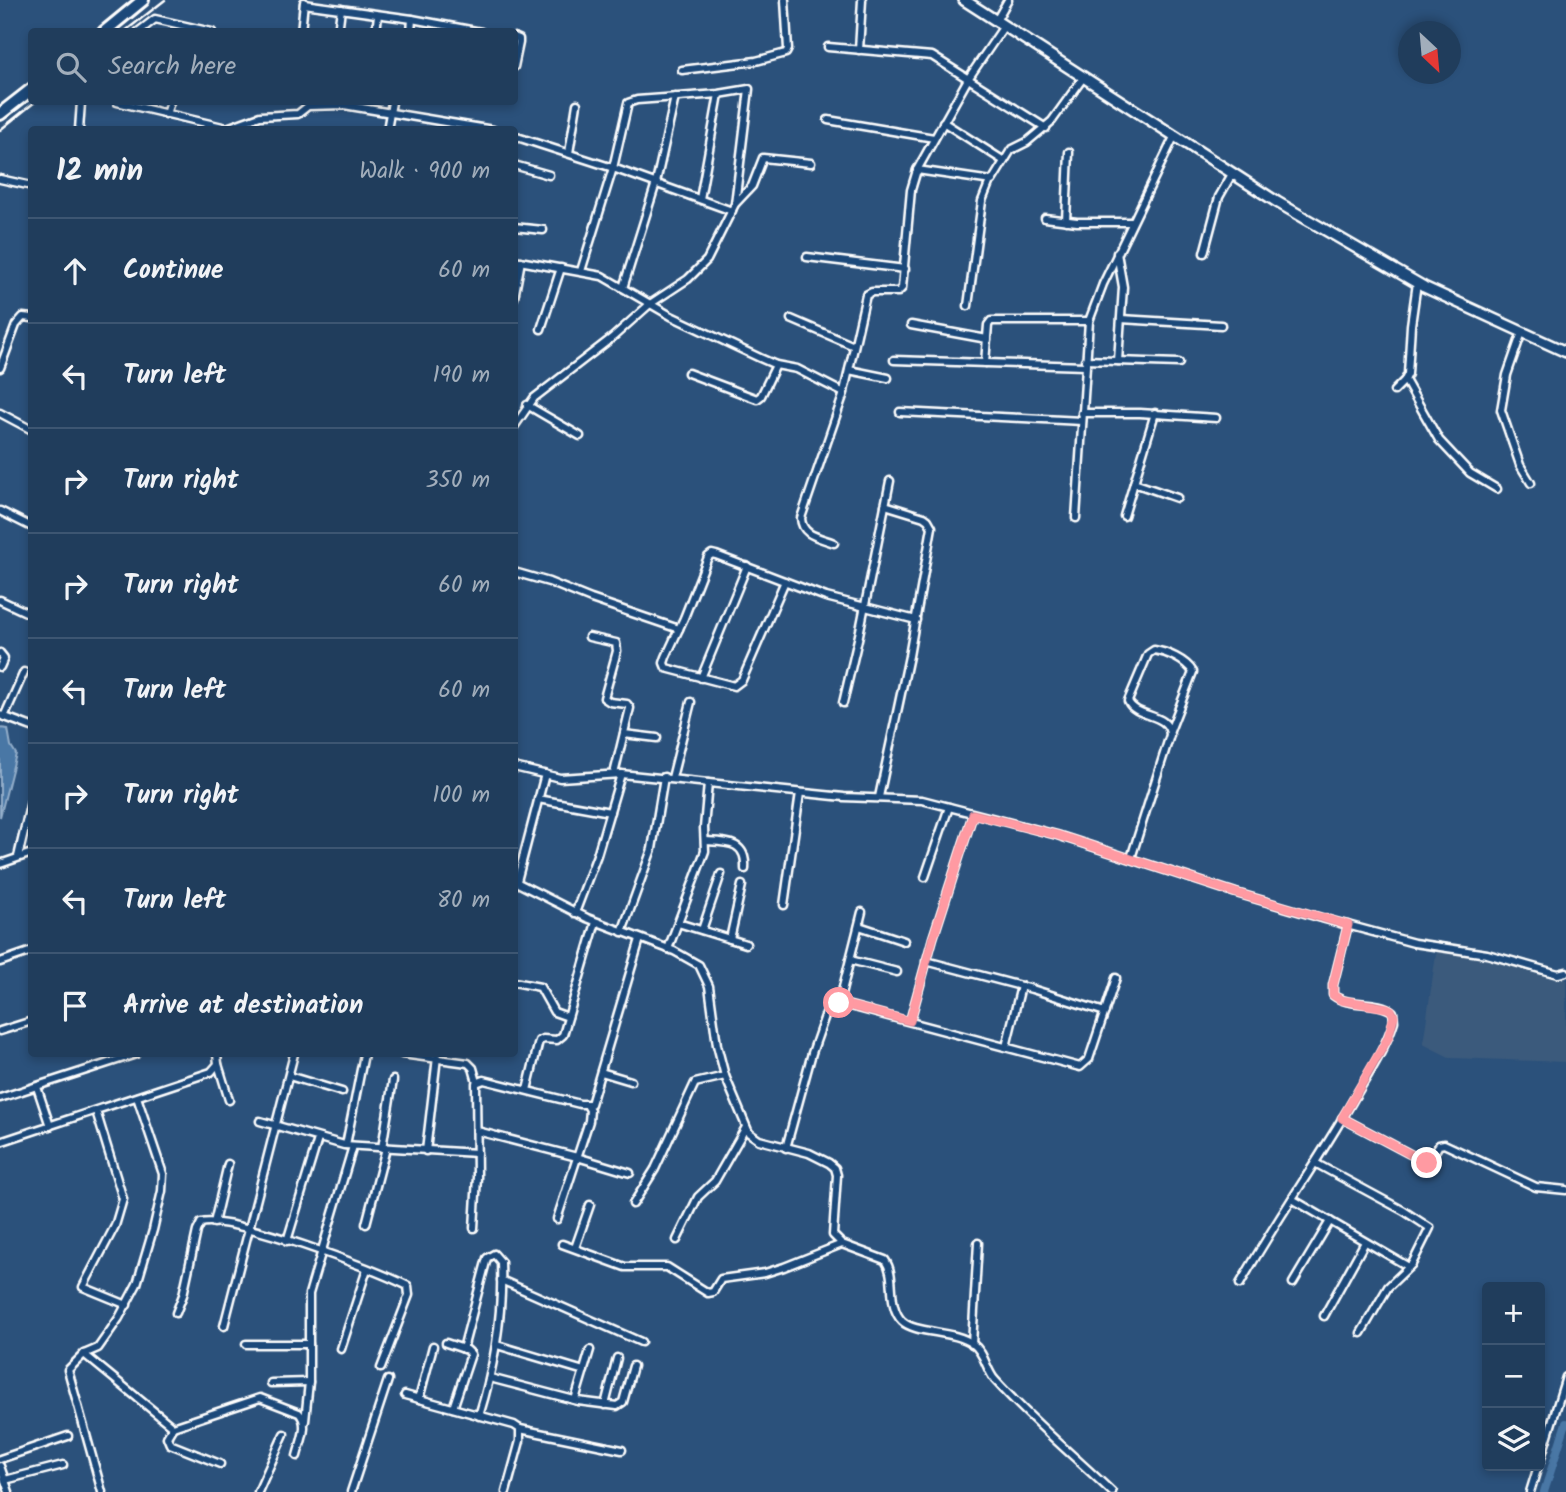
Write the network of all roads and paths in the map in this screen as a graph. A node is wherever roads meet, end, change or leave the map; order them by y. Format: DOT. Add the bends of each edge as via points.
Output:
graph roads {
  1 [pos="144,0"];
  2 [pos="785,0"];
  3 [pos="862,0"];
  4 [pos="964,0"];
  5 [pos="1008,0"];
  6 [pos="304,2"];
  7 [pos="341,9"];
  8 [pos="378,15"];
  9 [pos="412,19"];
  10 [pos="1000,23"];
  11 [pos="109,28"];
  12 [pos="143,28"];
  13 [pos="185,28"];
  14 [pos="301,28"];
  15 [pos="339,28"];
  16 [pos="376,28"];
  17 [pos="411,28"];
  18 [pos="446,28"];
  19 [pos="828,47"];
  20 [pos="859,50"];
  21 [pos="682,70"];
  22 [pos="1083,78"];
  23 [pos="968,79"];
  24 [pos="28,92"];
  25 [pos="719,94"];
  26 [pos="675,97"];
  27 [pos="578,104"];
  28 [pos="81,105"];
  29 [pos="129,105"];
  30 [pos="169,105"];
  31 [pos="320,105"];
  32 [pos="351,105"];
  33 [pos="378,105"];
  34 [pos="391,105"];
  35 [pos="302,106"];
  36 [pos="378,112"];
  37 [pos="0,114"];
  38 [pos="166,114"];
  39 [pos="389,114"];
  40 [pos="187,120"];
  41 [pos="828,120"];
  42 [pos="943,122"];
  43 [pos="79,126"];
  44 [pos="186,126"];
  45 [pos="217,126"];
  46 [pos="232,126"];
  47 [pos="388,126"];
  48 [pos="467,126"];
  49 [pos="1046,128"];
  50 [pos="1174,136"];
  51 [pos="518,137"];
  52 [pos="934,138"];
  53 [pos="1069,152"];
  54 [pos="569,153"];
  55 [pos="1004,161"];
  56 [pos="811,163"];
  57 [pos="518,166"];
  58 [pos="613,168"];
  59 [pos="917,170"];
  60 [pos="1232,174"];
  61 [pos="549,175"];
  62 [pos="0,179"];
  63 [pos="990,181"];
  64 [pos="656,183"];
  65 [pos="28,185"];
  66 [pos="700,199"];
  67 [pos="734,208"];
  68 [pos="1045,218"];
  69 [pos="1066,221"];
  70 [pos="1132,222"];
  71 [pos="518,227"];
  72 [pos="543,230"];
  73 [pos="1117,253"];
  74 [pos="1204,253"];
  75 [pos="807,257"];
  76 [pos="518,261"];
  77 [pos="561,268"];
  78 [pos="905,269"];
  79 [pos="581,271"];
  80 [pos="1417,283"];
  81 [pos="624,288"];
  82 [pos="650,304"];
  83 [pos="968,306"];
  84 [pos="28,317"];
  85 [pos="1121,318"];
  86 [pos="792,319"];
  87 [pos="1089,321"];
  88 [pos="911,325"];
  89 [pos="1221,325"];
  90 [pos="541,329"];
  91 [pos="1522,332"];
  92 [pos="987,339"];
  93 [pos="854,346"];
  94 [pos="1566,352"];
  95 [pos="894,360"];
  96 [pos="1118,361"];
  97 [pos="985,363"];
  98 [pos="1085,363"];
  99 [pos="1179,363"];
  100 [pos="776,365"];
  101 [pos="0,368"];
  102 [pos="849,370"];
  103 [pos="688,373"];
  104 [pos="888,379"];
  105 [pos="1405,380"];
  106 [pos="1394,391"];
  107 [pos="844,393"];
  108 [pos="527,405"];
  109 [pos="900,412"];
  110 [pos="0,413"];
  111 [pos="1082,413"];
  112 [pos="1155,413"];
  113 [pos="1216,418"];
  114 [pos="518,420"];
  115 [pos="1082,421"];
  116 [pos="28,428"];
  117 [pos="580,436"];
  118 [pos="890,481"];
  119 [pos="1134,483"];
  120 [pos="1531,483"];
  121 [pos="1497,489"];
  122 [pos="1177,498"];
  123 [pos="886,505"];
  124 [pos="0,511"];
  125 [pos="1124,516"];
  126 [pos="1076,518"];
  127 [pos="28,525"];
  128 [pos="834,542"];
  129 [pos="747,566"];
  130 [pos="518,573"];
  131 [pos="785,581"];
  132 [pos="0,600"];
  133 [pos="865,607"];
  134 [pos="27,613"];
  135 [pos="916,620"];
  136 [pos="679,629"];
  137 [pos="589,637"];
  138 [pos="0,653"];
  139 [pos="0,667"];
  140 [pos="24,672"];
  141 [pos="701,678"];
  142 [pos="691,702"];
  143 [pos="843,703"];
  144 [pos="2,716"];
  145 [pos="28,726"];
  146 [pos="1170,732"];
  147 [pos="624,734"];
  148 [pos="657,738"];
  149 [pos="518,768"];
  150 [pos="545,774"];
  151 [pos="617,774"];
  152 [pos="668,778"];
  153 [pos="708,783"];
  154 [pos="800,793"];
  155 [pos="879,797"];
  156 [pos="538,799"];
  157 [pos="949,807"];
  158 [pos="610,812"];
  159 [pos="973,814"];
  160 [pos="28,821"];
  161 [pos="706,841"];
  162 [pos="28,854"];
  163 [pos="19,857"];
  164 [pos="1131,858"];
  165 [pos="0,864"];
  166 [pos="745,869"];
  167 [pos="518,874"];
  168 [pos="721,874"];
  169 [pos="925,877"];
  170 [pos="518,882"];
  171 [pos="742,885"];
  172 [pos="784,905"];
  173 [pos="863,912"];
  174 [pos="575,913"];
  175 [pos="596,922"];
  176 [pos="678,923"];
  177 [pos="1348,925"];
  178 [pos="859,926"];
  179 [pos="702,930"];
  180 [pos="622,932"];
  181 [pos="640,939"];
  182 [pos="730,939"];
  183 [pos="904,940"];
  184 [pos="670,944"];
  185 [pos="746,944"];
  186 [pos="28,952"];
  187 [pos="850,960"];
  188 [pos="926,961"];
  189 [pos="0,962"];
  190 [pos="897,972"];
  191 [pos="1566,972"];
  192 [pos="1116,978"];
  193 [pos="518,983"];
  194 [pos="1021,986"];
  195 [pos="839,1003"];
  196 [pos="1105,1012"];
  197 [pos="568,1017"];
  198 [pos="910,1021"];
  199 [pos="28,1022"];
  200 [pos="0,1031"];
  201 [pos="1006,1047"];
  202 [pos="127,1057"];
  203 [pos="217,1057"];
  204 [pos="293,1057"];
  205 [pos="363,1057"];
  206 [pos="437,1057"];
  207 [pos="218,1064"];
  208 [pos="601,1072"];
  209 [pos="289,1076"];
  210 [pos="725,1076"];
  211 [pos="393,1080"];
  212 [pos="631,1081"];
  213 [pos="477,1082"];
  214 [pos="37,1087"];
  215 [pos="527,1090"];
  216 [pos="342,1093"];
  217 [pos="137,1097"];
  218 [pos="0,1098"];
  219 [pos="229,1100"];
  220 [pos="587,1105"];
  221 [pos="96,1111"];
  222 [pos="1342,1118"];
  223 [pos="260,1121"];
  224 [pos="50,1126"];
  225 [pos="276,1126"];
  226 [pos="746,1127"];
  227 [pos="477,1131"];
  228 [pos="318,1139"];
  229 [pos="0,1142"];
  230 [pos="350,1146"];
  231 [pos="786,1147"];
  232 [pos="384,1148"];
  233 [pos="426,1151"];
  234 [pos="477,1153"];
  235 [pos="577,1157"];
  236 [pos="1315,1163"];
  237 [pos="228,1164"];
  238 [pos="630,1173"];
  239 [pos="1566,1190"];
  240 [pos="1292,1199"];
  241 [pos="634,1204"];
  242 [pos="590,1205"];
  243 [pos="557,1219"];
  244 [pos="1330,1221"];
  245 [pos="214,1223"];
  246 [pos="366,1224"];
  247 [pos="474,1228"];
  248 [pos="249,1230"];
  249 [pos="677,1240"];
  250 [pos="287,1241"];
  251 [pos="1365,1241"];
  252 [pos="978,1243"];
  253 [pos="562,1244"];
  254 [pos="842,1244"];
  255 [pos="575,1248"];
  256 [pos="321,1251"];
  257 [pos="1409,1267"];
  258 [pos="367,1269"];
  259 [pos="501,1280"];
  260 [pos="1293,1283"];
  261 [pos="1240,1284"];
  262 [pos="127,1305"];
  263 [pos="177,1313"];
  264 [pos="1324,1316"];
  265 [pos="223,1326"];
  266 [pos="1361,1333"];
  267 [pos="641,1342"];
  268 [pos="446,1343"];
  269 [pos="972,1343"];
  270 [pos="246,1344"];
  271 [pos="309,1344"];
  272 [pos="497,1345"];
  273 [pos="433,1346"];
  274 [pos="341,1349"];
  275 [pos="463,1349"];
  276 [pos="590,1350"];
  277 [pos="84,1354"];
  278 [pos="617,1358"];
  279 [pos="633,1366"];
  280 [pos="381,1368"];
  281 [pos="584,1371"];
  282 [pos="1566,1377"];
  283 [pos="490,1378"];
  284 [pos="388,1380"];
  285 [pos="309,1382"];
  286 [pos="271,1383"];
  287 [pos="405,1395"];
  288 [pos="419,1399"];
  289 [pos="575,1400"];
  290 [pos="605,1405"];
  291 [pos="453,1408"];
  292 [pos="480,1416"];
  293 [pos="305,1420"];
  294 [pos="173,1427"];
  295 [pos="520,1429"];
  296 [pos="284,1434"];
  297 [pos="68,1436"];
  298 [pos="1545,1444"];
  299 [pos="622,1450"];
  300 [pos="297,1456"];
  301 [pos="0,1459"];
  302 [pos="220,1464"];
  303 [pos="63,1465"];
  304 [pos="0,1466"];
  305 [pos="1537,1471"];
  306 [pos="5,1480"];
  307 [pos="9,1492"];
  308 [pos="102,1492"];
  309 [pos="258,1492"];
  310 [pos="351,1492"];
  311 [pos="506,1492"];
  312 [pos="1112,1492"];
  313 [pos="1530,1492"];
  1 -- 11 [label="highway"];
  2 -- 21 [label="street" via="786,53"];
  3 -- 20 [label="street"];
  4 -- 10 [label="street"];
  5 -- 10 [label="street"];
  6 -- 7 [label="street"];
  6 -- 14 [label="street"];
  7 -- 8 [label="street"];
  7 -- 15 [label="street"];
  8 -- 9 [label="street"];
  8 -- 16 [label="street"];
  9 -- 17 [label="street"];
  9 -- 18 [label="street"];
  10 -- 22 [label="street"];
  10 -- 23 [label="street"];
  12 -- 13 [label="street" via="155,19"];
  19 -- 20 [label="street"];
  20 -- 23 [label="street" via="932,56"];
  22 -- 49 [label="street"];
  22 -- 50 [label="street"];
  23 -- 42 [label="street"];
  23 -- 49 [label="street"];
  24 -- 37 [label="highway"];
  25 -- 26 [label="street"];
  25 -- 66 [label="street"];
  25 -- 67 [label="street" via="750,92"];
  26 -- 58 [label="street" via="628,103"];
  26 -- 64 [label="street"];
  27 -- 54 [label="street"];
  28 -- 43 [label="street"];
  29 -- 38 [label="street"];
  30 -- 38 [label="street"];
  31 -- 35 [label="street"];
  32 -- 36 [label="street"];
  33 -- 36 [label="street"];
  34 -- 39 [label="street"];
  35 -- 46 [label="street" via="298,114 260,116"];
  36 -- 39 [label="street"];
  38 -- 40 [label="street"];
  39 -- 47 [label="street"];
  39 -- 48 [label="street"];
  40 -- 44 [label="street"];
  40 -- 45 [label="street"];
  41 -- 52 [label="street"];
  42 -- 52 [label="street"];
  42 -- 55 [label="street"];
  49 -- 55 [label="street" via="1012,149"];
  50 -- 60 [label="street"];
  50 -- 70 [label="street"];
  51 -- 54 [label="street"];
  52 -- 59 [label="street"];
  53 -- 69 [label="street"];
  54 -- 58 [label="street"];
  55 -- 63 [label="street"];
  56 -- 67 [label="street" via="763,158 752,186"];
  57 -- 61 [label="street"];
  58 -- 64 [label="street"];
  58 -- 79 [label="street"];
  59 -- 63 [label="street"];
  59 -- 78 [label="street" via="911,190"];
  60 -- 74 [label="street" via="1219,197"];
  60 -- 80 [label="street"];
  62 -- 65 [label="street"];
  63 -- 83 [label="street" via="980,211"];
  64 -- 66 [label="street"];
  64 -- 81 [label="street"];
  66 -- 67 [label="street"];
  67 -- 82 [label="street" via="700,269"];
  68 -- 69 [label="street"];
  69 -- 70 [label="street"];
  70 -- 73 [label="street"];
  71 -- 72 [label="street"];
  73 -- 85 [label="street" via="1123,281"];
  73 -- 87 [label="street"];
  75 -- 78 [label="street"];
  76 -- 77 [label="street"];
  77 -- 79 [label="street"];
  77 -- 90 [label="street"];
  78 -- 93 [label="street" via="898,292 867,293"];
  79 -- 81 [label="street"];
  80 -- 91 [label="street"];
  80 -- 105 [label="street"];
  81 -- 82 [label="street"];
  82 -- 100 [label="street"];
  82 -- 108 [label="street"];
  84 -- 101 [label="street" via="16,325"];
  85 -- 89 [label="street"];
  85 -- 96 [label="street"];
  86 -- 93 [label="street"];
  87 -- 92 [label="street" via="991,321"];
  87 -- 98 [label="street"];
  88 -- 92 [label="street"];
  91 -- 94 [label="street"];
  91 -- 120 [label="street" via="1501,410"];
  92 -- 97 [label="street"];
  93 -- 102 [label="street"];
  95 -- 97 [label="street"];
  96 -- 98 [label="street"];
  96 -- 99 [label="street"];
  97 -- 98 [label="street"];
  98 -- 111 [label="street"];
  100 -- 103 [label="street" via="757,399"];
  100 -- 107 [label="street" via="797,369"];
  102 -- 104 [label="street"];
  102 -- 107 [label="street"];
  105 -- 106 [label="street"];
  105 -- 121 [label="street" via="1438,440 1469,472"];
  107 -- 128 [label="street" via="801,518 807,533"];
  108 -- 114 [label="street"];
  108 -- 117 [label="street"];
  109 -- 115 [label="street"];
  110 -- 116 [label="street"];
  111 -- 112 [label="street"];
  111 -- 115 [label="street"];
  112 -- 113 [label="street"];
  112 -- 119 [label="street"];
  115 -- 126 [label="street"];
  118 -- 123 [label="street"];
  119 -- 122 [label="street"];
  119 -- 125 [label="street"];
  123 -- 133 [label="street"];
  123 -- 135 [label="street" via="924,517 932,527"];
  124 -- 127 [label="street"];
  129 -- 131 [label="street"];
  129 -- 136 [label="street" via="709,555"];
  129 -- 141 [label="street"];
  130 -- 136 [label="street"];
  131 -- 133 [label="street"];
  131 -- 141 [label="street" via="741,683 734,686"];
  132 -- 134 [label="street"];
  133 -- 135 [label="street"];
  133 -- 143 [label="street"];
  135 -- 155 [label="street"];
  136 -- 141 [label="street" via="664,665"];
  137 -- 147 [label="street" via="617,645 604,698 629,706"];
  138 -- 139 [label="street" via="5,658"];
  140 -- 144 [label="street"];
  142 -- 152 [label="street"];
  144 -- 145 [label="street"];
  146 -- 146 [label="street" via="1164,722 1133,708 1128,701 1148,654 1154,650 1181,660 1193,672"];
  146 -- 164 [label="street"];
  147 -- 148 [label="street"];
  147 -- 151 [label="street"];
  149 -- 150 [label="street"];
  150 -- 151 [label="street" via="569,778"];
  150 -- 156 [label="street"];
  151 -- 152 [label="street"];
  151 -- 158 [label="street"];
  152 -- 153 [label="street"];
  152 -- 180 [label="street" via="652,849"];
  153 -- 154 [label="street"];
  153 -- 161 [label="street"];
  154 -- 155 [label="street"];
  154 -- 172 [label="street"];
  155 -- 157 [label="street"];
  156 -- 158 [label="street"];
  156 -- 167 [label="street"];
  157 -- 159 [label="street"];
  157 -- 169 [label="street"];
  158 -- 174 [label="street"];
  159 -- 164 [label="street"];
  159 -- 188 [label="street"];
  160 -- 163 [label="street"];
  161 -- 166 [label="street" via="736,845 744,856"];
  161 -- 176 [label="street"];
  162 -- 163 [label="street"];
  163 -- 165 [label="street"];
  164 -- 177 [label="street"];
  168 -- 179 [label="street"];
  170 -- 174 [label="street"];
  171 -- 182 [label="street"];
  173 -- 178 [label="street"];
  174 -- 175 [label="street"];
  175 -- 180 [label="street"];
  175 -- 197 [label="street"];
  176 -- 179 [label="street"];
  176 -- 184 [label="street"];
  177 -- 191 [label="street" via="1553,973"];
  177 -- 222 [label="street" via="1333,995 1387,1008 1394,1016 1388,1038"];
  178 -- 183 [label="street"];
  178 -- 187 [label="street"];
  179 -- 182 [label="street"];
  180 -- 181 [label="street"];
  181 -- 184 [label="street"];
  181 -- 208 [label="street"];
  182 -- 185 [label="street"];
  184 -- 210 [label="street" via="699,965 707,978"];
  186 -- 189 [label="street"];
  187 -- 190 [label="street"];
  187 -- 195 [label="street"];
  188 -- 194 [label="street"];
  188 -- 198 [label="street"];
  192 -- 196 [label="street"];
  193 -- 197 [label="street" via="540,987 554,1012"];
  194 -- 196 [label="street"];
  194 -- 201 [label="street"];
  195 -- 198 [label="street"];
  195 -- 231 [label="street" via="831,1004 826,1013"];
  196 -- 201 [label="street" via="1089,1059 1080,1067"];
  197 -- 215 [label="street" via="561,1038 540,1041"];
  198 -- 201 [label="street"];
  199 -- 200 [label="street"];
  202 -- 214 [label="street"];
  203 -- 207 [label="street"];
  204 -- 209 [label="street"];
  205 -- 230 [label="street"];
  206 -- 213 [label="street" via="471,1065"];
  206 -- 233 [label="street"];
  207 -- 217 [label="street" via="211,1072"];
  207 -- 219 [label="street"];
  208 -- 212 [label="street"];
  208 -- 220 [label="street" via="593,1102"];
  209 -- 216 [label="street"];
  209 -- 225 [label="street"];
  210 -- 226 [label="street"];
  210 -- 241 [label="street" via="695,1083"];
  211 -- 232 [label="street"];
  213 -- 215 [label="street"];
  213 -- 227 [label="street"];
  214 -- 218 [label="street"];
  214 -- 224 [label="street"];
  215 -- 220 [label="street"];
  217 -- 221 [label="street"];
  217 -- 262 [label="street" via="163,1182 150,1241"];
  220 -- 235 [label="street" via="589,1121"];
  221 -- 224 [label="street"];
  221 -- 262 [label="street" via="123,1199 115,1226 83,1287"];
  222 -- 236 [label="street"];
  222 -- 239 [label="street" via="1425,1162 1444,1144 1536,1186"];
  223 -- 225 [label="street"];
  224 -- 229 [label="street"];
  225 -- 228 [label="street"];
  225 -- 248 [label="street"];
  226 -- 231 [label="street" via="759,1140"];
  226 -- 249 [label="street" via="715,1181 698,1197"];
  227 -- 234 [label="street"];
  227 -- 235 [label="street"];
  228 -- 230 [label="street"];
  228 -- 250 [label="street"];
  230 -- 232 [label="street"];
  230 -- 256 [label="street"];
  231 -- 254 [label="street" via="809,1153 835,1168 832,1232"];
  232 -- 233 [label="street"];
  232 -- 246 [label="street"];
  233 -- 234 [label="street"];
  234 -- 247 [label="street"];
  235 -- 238 [label="street"];
  235 -- 243 [label="street"];
  236 -- 240 [label="street"];
  236 -- 257 [label="street" via="1429,1226 1429,1234"];
  237 -- 245 [label="street"];
  240 -- 244 [label="street"];
  240 -- 261 [label="street"];
  242 -- 255 [label="street"];
  244 -- 251 [label="street"];
  244 -- 260 [label="street"];
  245 -- 248 [label="street"];
  245 -- 263 [label="street" via="199,1226"];
  248 -- 250 [label="street"];
  248 -- 265 [label="street"];
  250 -- 256 [label="street"];
  251 -- 257 [label="street"];
  251 -- 264 [label="street"];
  252 -- 269 [label="street"];
  253 -- 255 [label="street"];
  254 -- 255 [label="street" via="765,1273 721,1279 710,1293 667,1267 625,1267"];
  254 -- 269 [label="street" via="885,1260 896,1311 905,1323"];
  256 -- 258 [label="street"];
  256 -- 271 [label="street" via="309,1294"];
  257 -- 266 [label="street" via="1388,1287"];
  258 -- 274 [label="street"];
  258 -- 280 [label="street" via="410,1291"];
  259 -- 267 [label="street"];
  259 -- 272 [label="street"];
  259 -- 275 [label="street" via="500,1260 490,1255"];
  262 -- 277 [label="street" via="99,1348"];
  268 -- 275 [label="street"];
  269 -- 312 [label="street" via="994,1379"];
  270 -- 271 [label="street"];
  271 -- 285 [label="street"];
  272 -- 281 [label="street"];
  272 -- 283 [label="street"];
  273 -- 288 [label="street"];
  275 -- 291 [label="street" via="471,1356"];
  276 -- 281 [label="street"];
  277 -- 294 [label="street"];
  277 -- 308 [label="street" via="68,1374"];
  278 -- 290 [label="street"];
  279 -- 290 [label="street" via="621,1405"];
  281 -- 289 [label="street"];
  282 -- 298 [label="street"];
  283 -- 289 [label="street"];
  283 -- 292 [label="street"];
  284 -- 310 [label="street"];
  285 -- 286 [label="street"];
  285 -- 293 [label="street"];
  287 -- 288 [label="street"];
  288 -- 291 [label="street"];
  289 -- 290 [label="street"];
  291 -- 292 [label="street"];
  292 -- 295 [label="street"];
  293 -- 294 [label="street" via="299,1413 260,1398"];
  293 -- 300 [label="street"];
  294 -- 302 [label="street" via="167,1437 170,1444"];
  295 -- 299 [label="street"];
  295 -- 311 [label="street"];
  296 -- 309 [label="street"];
  297 -- 301 [label="street"];
  303 -- 306 [label="street"];
  304 -- 306 [label="street"];
  305 -- 313 [label="street"];
  306 -- 307 [label="street"];
}
